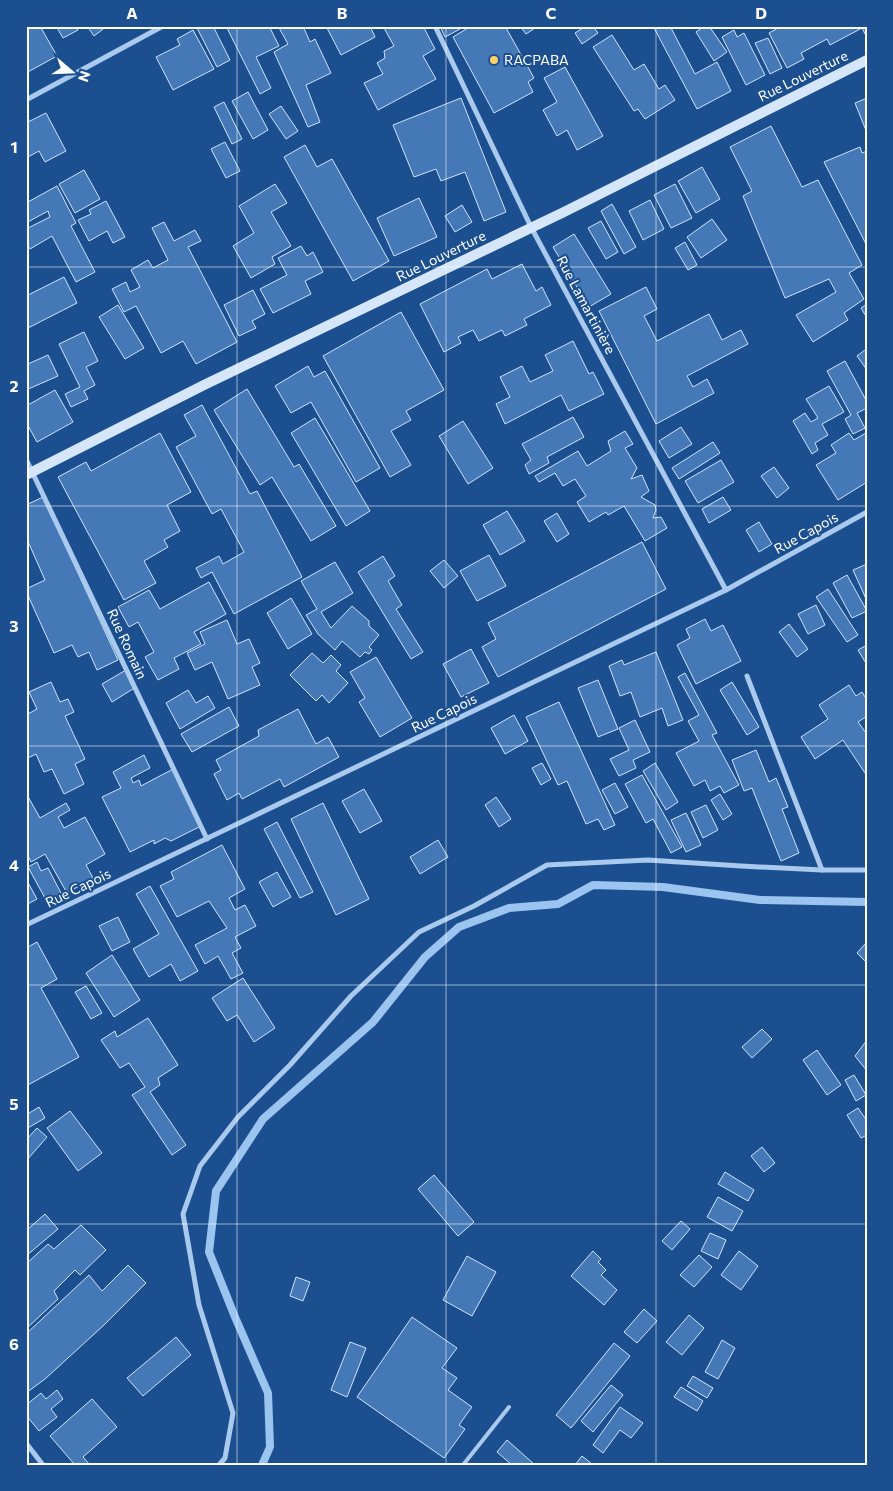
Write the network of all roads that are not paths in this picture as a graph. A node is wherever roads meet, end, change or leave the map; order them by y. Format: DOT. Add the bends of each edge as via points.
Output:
graph roads {
  1 [pos="163,26"];
  2 [pos="434,26"];
  3 [pos="867,60"];
  4 [pos="26,100"];
  5 [pos="531,227"];
  6 [pos="26,459"];
  7 [pos="30,474"];
  8 [pos="867,512"];
  9 [pos="726,590"];
  10 [pos="747,676"];
  11 [pos="207,839"];
  12 [pos="822,870"];
  13 [pos="867,870"];
  14 [pos="26,925"];
  15 [pos="509,1407"];
  16 [pos="26,1443"];
  17 [pos="43,1465"];
  18 [pos="219,1465"];
  19 [pos="463,1465"];
  1 -- 4 [label="street"];
  2 -- 5 [label="street, Rue Lamartinière"];
  3 -- 5 [label="main road, Rue Louverture"];
  5 -- 7 [label="main road, Rue Louverture" via="206,384"];
  5 -- 9 [label="street, Rue Lamartinière"];
  6 -- 7 [label="street, Rue Romain"];
  7 -- 11 [label="street, Rue Romain"];
  8 -- 9 [label="street, Rue Capois"];
  9 -- 11 [label="street, Rue Capois"];
  10 -- 12 [label="street"];
  11 -- 14 [label="street, Rue Capois"];
  12 -- 13 [label="street"];
  12 -- 18 [label="street" via="648,860 547,865 419,932 351,996 290,1065 238,1117 200,1166 183,1214 199,1305 233,1413 225,1458"];
  15 -- 19 [label="lane"];
  16 -- 17 [label="street"];
}
